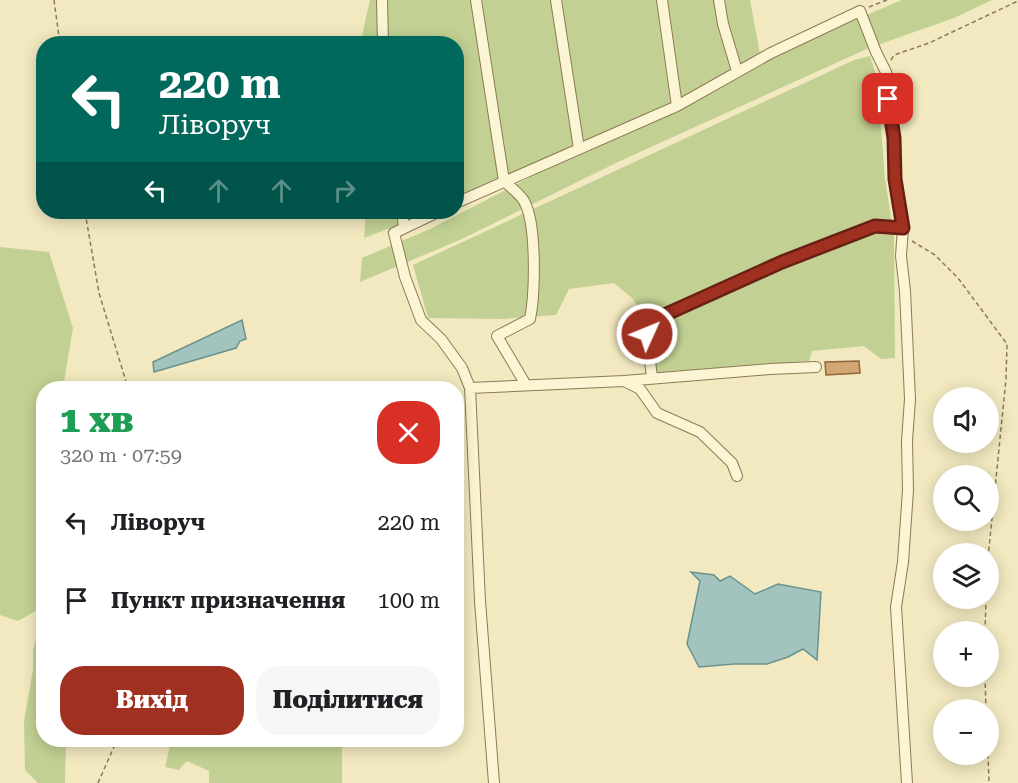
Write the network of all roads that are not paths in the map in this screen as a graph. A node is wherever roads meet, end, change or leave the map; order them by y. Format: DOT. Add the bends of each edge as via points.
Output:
graph roads {
  1 [pos="382,0"];
  2 [pos="476,0"];
  3 [pos="556,0"];
  4 [pos="662,0"];
  5 [pos="719,0"];
  6 [pos="384,36"];
  7 [pos="737,71"];
  8 [pos="677,106"];
  9 [pos="579,149"];
  10 [pos="504,182"];
  11 [pos="464,200"];
  12 [pos="403,219"];
  13 [pos="422,219"];
  14 [pos="404,227"];
  15 [pos="903,228"];
  16 [pos="816,367"];
  17 [pos="652,378"];
  18 [pos="624,381"];
  19 [pos="526,385"];
  20 [pos="470,388"];
  21 [pos="737,476"];
  22 [pos="494,783"];
  23 [pos="907,783"];
  1 -- 6 [label="street"];
  2 -- 10 [label="street"];
  3 -- 9 [label="street"];
  4 -- 8 [label="street"];
  5 -- 7 [label="street"];
  7 -- 8 [label="street"];
  7 -- 15 [label="street" via="860,11 886,72"];
  8 -- 9 [label="street"];
  9 -- 10 [label="street"];
  10 -- 11 [label="street"];
  10 -- 19 [label="street" via="524,201 531,225 534,298 530,319 497,336"];
  12 -- 14 [label="street"];
  13 -- 14 [label="street"];
  14 -- 20 [label="street" via="394,233 421,320 462,368"];
  15 -- 17 [label="street" via="875,226 782,262 651,321 647,334"];
  15 -- 23 [label="street" via="901,256 910,399 908,490 896,607"];
  16 -- 17 [label="street"];
  17 -- 18 [label="street"];
  18 -- 19 [label="street"];
  18 -- 21 [label="street" via="640,389 657,412 700,432 732,463"];
  19 -- 20 [label="street"];
  20 -- 22 [label="street"];
}
